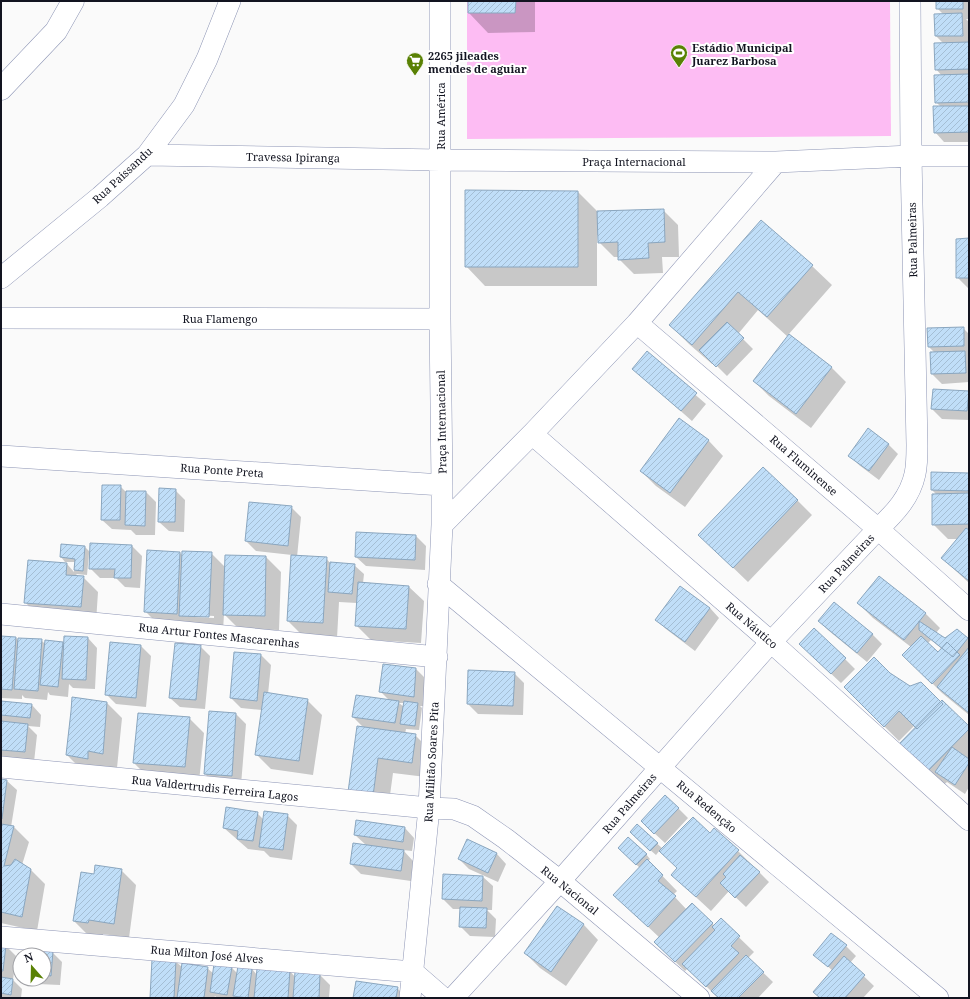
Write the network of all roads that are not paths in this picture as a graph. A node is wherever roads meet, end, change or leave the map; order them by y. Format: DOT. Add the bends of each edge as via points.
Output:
graph roads {
  1 [pos="73,1"];
  2 [pos="230,1"];
  3 [pos="440,1"];
  4 [pos="910,1"];
  5 [pos="1,89"];
  6 [pos="147,154"];
  7 [pos="911,156"];
  8 [pos="969,156"];
  9 [pos="440,160"];
  10 [pos="776,162"];
  11 [pos="1,278"];
  12 [pos="1,318"];
  13 [pos="440,319"];
  14 [pos="637,322"];
  15 [pos="532,434"];
  16 [pos="1,456"];
  17 [pos="442,485"];
  18 [pos="442,525"];
  19 [pos="878,529"];
  20 [pos="438,584"];
  21 [pos="969,610"];
  22 [pos="1,614"];
  23 [pos="771,642"];
  24 [pos="436,657"];
  25 [pos="1,767"];
  26 [pos="660,767"];
  27 [pos="429,808"];
  28 [pos="969,820"];
  29 [pos="560,881"];
  30 [pos="1,937"];
  31 [pos="413,972"];
  32 [pos="410,998"];
  33 [pos="443,998"];
  34 [pos="453,998"];
  35 [pos="699,998"];
  36 [pos="938,998"];
  1 -- 5 [label="highway" via="56,30"];
  2 -- 6 [label="street, Rua Paissandu" via="207,59 184,105"];
  3 -- 9 [label="street, Rua América"];
  4 -- 7 [label="street, Rua Palmeiras"];
  6 -- 9 [label="street, Travessa Ipiranga"];
  6 -- 11 [label="street, Rua Paissandu" via="100,197"];
  7 -- 8 [label="street, Praça Internacional"];
  7 -- 10 [label="street, Praça Internacional"];
  7 -- 19 [label="street, Rua Palmeiras" via="918,445 915,474 907,495 893,515"];
  9 -- 10 [label="street, Praça Internacional"];
  9 -- 13 [label="street, Praça Internacional"];
  10 -- 14 [label="street"];
  12 -- 13 [label="street, Rua Flamengo"];
  13 -- 17 [label="street, Praça Internacional"];
  14 -- 15 [label="street"];
  14 -- 19 [label="street, Rua Fluminense"];
  15 -- 18 [label="street"];
  15 -- 23 [label="street, Rua Náutico"];
  16 -- 17 [label="street, Rua Ponte Preta"];
  17 -- 18 [label="street, Praça Internacional"];
  18 -- 20 [label="street, Rua Militão Soares Pita"];
  19 -- 21 [label="street, Rua Fluminense"];
  19 -- 23 [label="street, Rua Palmeiras"];
  20 -- 24 [label="street, Rua Militão Soares Pita"];
  20 -- 26 [label="street, Rua Redenção"];
  22 -- 24 [label="street, Rua Artur Fontes Mascarenhas"];
  23 -- 26 [label="street, Rua Palmeiras"];
  23 -- 28 [label="street, Rua Náutico"];
  24 -- 27 [label="street, Rua Militão Soares Pita"];
  25 -- 27 [label="street, Rua Valdertrudis Ferreira Lagos"];
  26 -- 29 [label="street, Rua Palmeiras"];
  26 -- 36 [label="street, Rua Redenção"];
  27 -- 29 [label="street, Rua Nacional" via="454,809 473,816"];
  27 -- 31 [label="street, Rua Militão Soares Pita"];
  29 -- 34 [label="street, Rua Palmeiras"];
  29 -- 35 [label="street, Rua Nacional"];
  30 -- 31 [label="street, Rua Milton José Alves"];
  31 -- 32 [label="street, Rua Militão Soares Pita"];
  31 -- 33 [label="street"];
}
